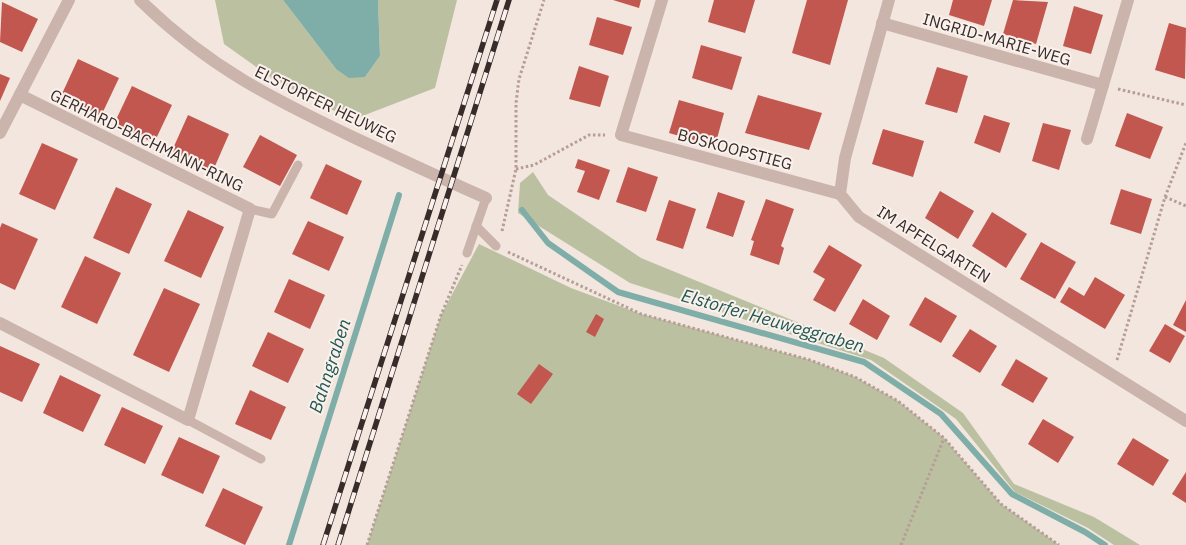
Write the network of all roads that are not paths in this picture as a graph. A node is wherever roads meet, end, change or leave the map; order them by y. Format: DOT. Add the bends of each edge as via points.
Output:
graph roads {
  1 [pos="69,0"];
  2 [pos="140,0"];
  3 [pos="662,0"];
  4 [pos="889,0"];
  5 [pos="1128,0"];
  6 [pos="882,23"];
  7 [pos="1103,85"];
  8 [pos="20,95"];
  9 [pos="0,133"];
  10 [pos="1087,139"];
  11 [pos="298,165"];
  12 [pos="840,194"];
  13 [pos="486,198"];
  14 [pos="250,209"];
  15 [pos="476,226"];
  16 [pos="496,246"];
  17 [pos="467,253"];
  18 [pos="0,323"];
  19 [pos="188,420"];
  20 [pos="1186,421"];
  21 [pos="261,459"];
  1 -- 8 [label="street"];
  2 -- 13 [label="street, ELSTORFER HEUWEG" via="201,53 276,100"];
  3 -- 12 [label="street, BOSKOOPSTIEG" via="621,135"];
  4 -- 6 [label="street"];
  5 -- 7 [label="street"];
  6 -- 7 [label="street, INGRID-MARIE-WEG"];
  6 -- 12 [label="street" via="845,158"];
  7 -- 10 [label="street"];
  8 -- 9 [label="street"];
  8 -- 14 [label="street, GERHARD-BACHMANN-RING"];
  11 -- 14 [label="lane" via="272,214"];
  12 -- 20 [label="street, IM APFELGARTEN" via="859,217"];
  13 -- 15 [label="lane"];
  14 -- 19 [label="street, GERHARD-BACHMANN-RING"];
  15 -- 16 [label="lane"];
  15 -- 17 [label="lane"];
  18 -- 19 [label="street"];
  19 -- 21 [label="lane"];
}
